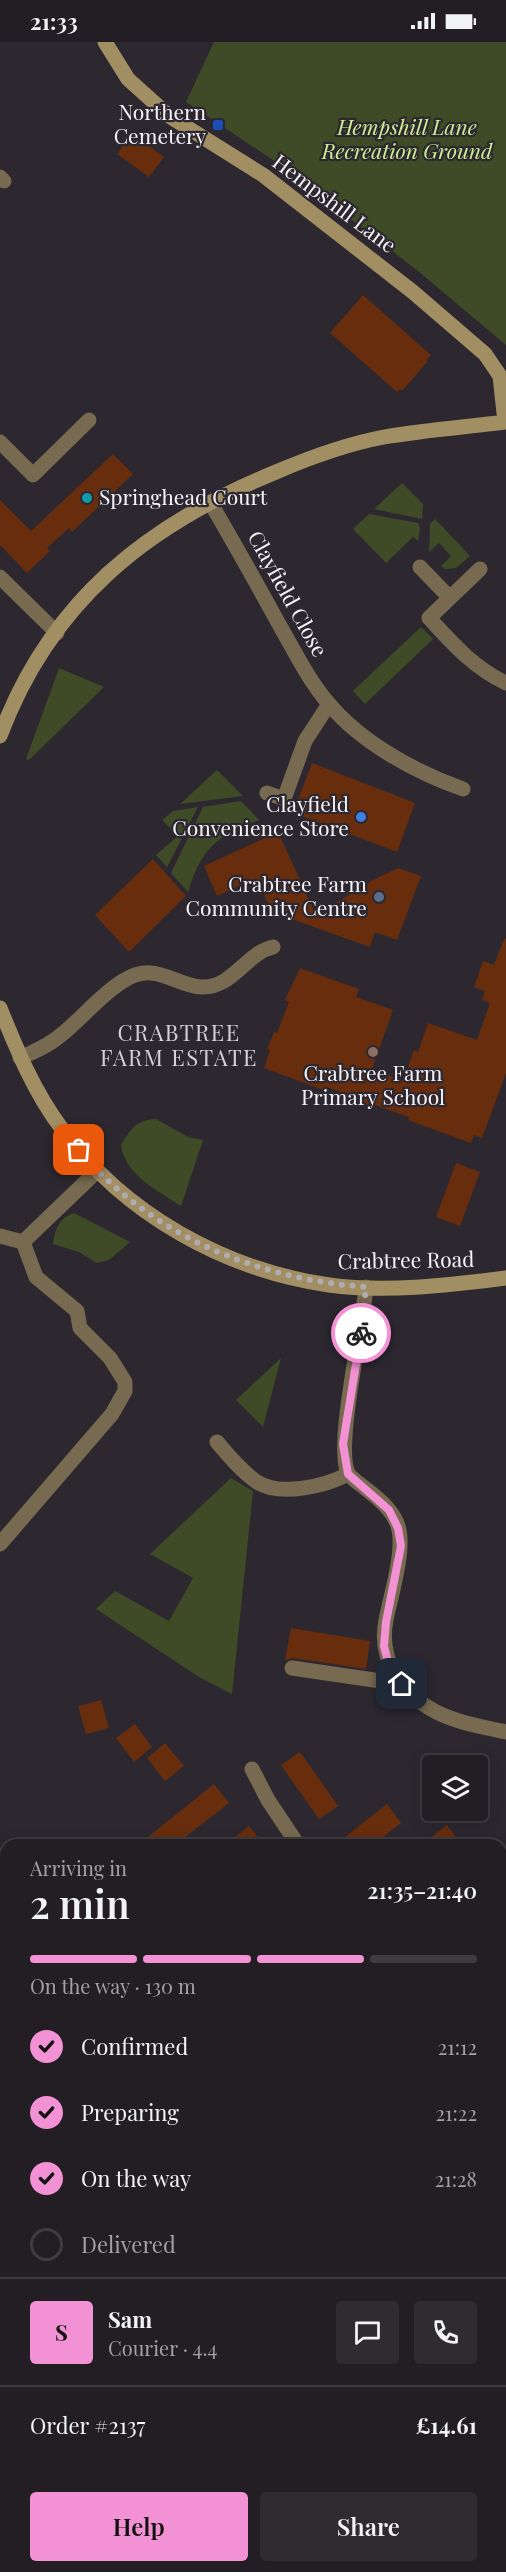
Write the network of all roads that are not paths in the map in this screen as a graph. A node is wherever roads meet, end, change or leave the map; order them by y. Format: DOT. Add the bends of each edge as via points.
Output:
graph roads {
  1 [pos="105,42"];
  2 [pos="89,420"];
  3 [pos="506,422"];
  4 [pos="0,442"];
  5 [pos="210,502"];
  6 [pos="420,567"];
  7 [pos="480,569"];
  8 [pos="0,577"];
  9 [pos="450,597"];
  10 [pos="57,633"];
  11 [pos="506,683"];
  12 [pos="329,704"];
  13 [pos="0,736"];
  14 [pos="463,789"];
  15 [pos="267,793"];
  16 [pos="273,946"];
  17 [pos="0,1008"];
  18 [pos="20,1058"];
  19 [pos="97,1171"];
  20 [pos="0,1236"];
  21 [pos="23,1242"];
  22 [pos="506,1278"];
  23 [pos="366,1287"];
  24 [pos="217,1442"];
  25 [pos="348,1474"];
  26 [pos="0,1544"];
  27 [pos="292,1668"];
  28 [pos="402,1684"];
  29 [pos="506,1732"];
  30 [pos="252,1769"];
  31 [pos="294,1839"];
  1 -- 3 [label="street, Hempshill Lane" via="128,79 169,116 263,175 413,292 485,354 500,376"];
  2 -- 4 [label="street" via="33,475"];
  3 -- 5 [label="street" via="384,437 346,446"];
  5 -- 10 [label="street" via="123,559 85,596"];
  5 -- 12 [label="street, Clayfield Close" via="306,671"];
  6 -- 9 [label="street"];
  7 -- 9 [label="street"];
  8 -- 10 [label="street"];
  9 -- 11 [label="street" via="429,618 468,660"];
  10 -- 13 [label="street" via="38,655"];
  12 -- 14 [label="street, Clayfield Close" via="363,735 398,759"];
  12 -- 15 [label="street" via="305,741 284,799"];
  16 -- 18 [label="street" via="216,985 201,987 164,974 148,973 123,980 53,1042"];
  17 -- 18 [label="street, Crabtree Road"];
  18 -- 19 [label="street, Crabtree Road" via="62,1129"];
  19 -- 21 [label="street"];
  19 -- 23 [label="street, Crabtree Road" via="180,1234 234,1261 330,1285"];
  20 -- 21 [label="street"];
  21 -- 26 [label="street" via="36,1277 77,1311 80,1328 110,1358 125,1382 125,1391 112,1414"];
  22 -- 23 [label="street, Crabtree Road"];
  23 -- 25 [label="street" via="343,1444"];
  24 -- 25 [label="street" via="259,1484 293,1490 333,1483"];
  25 -- 28 [label="street" via="389,1510 398,1528 401,1546 384,1646 389,1666"];
  27 -- 28 [label="street"];
  28 -- 29 [label="street" via="417,1702 443,1715 464,1724"];
  30 -- 31 [label="street"];
}
